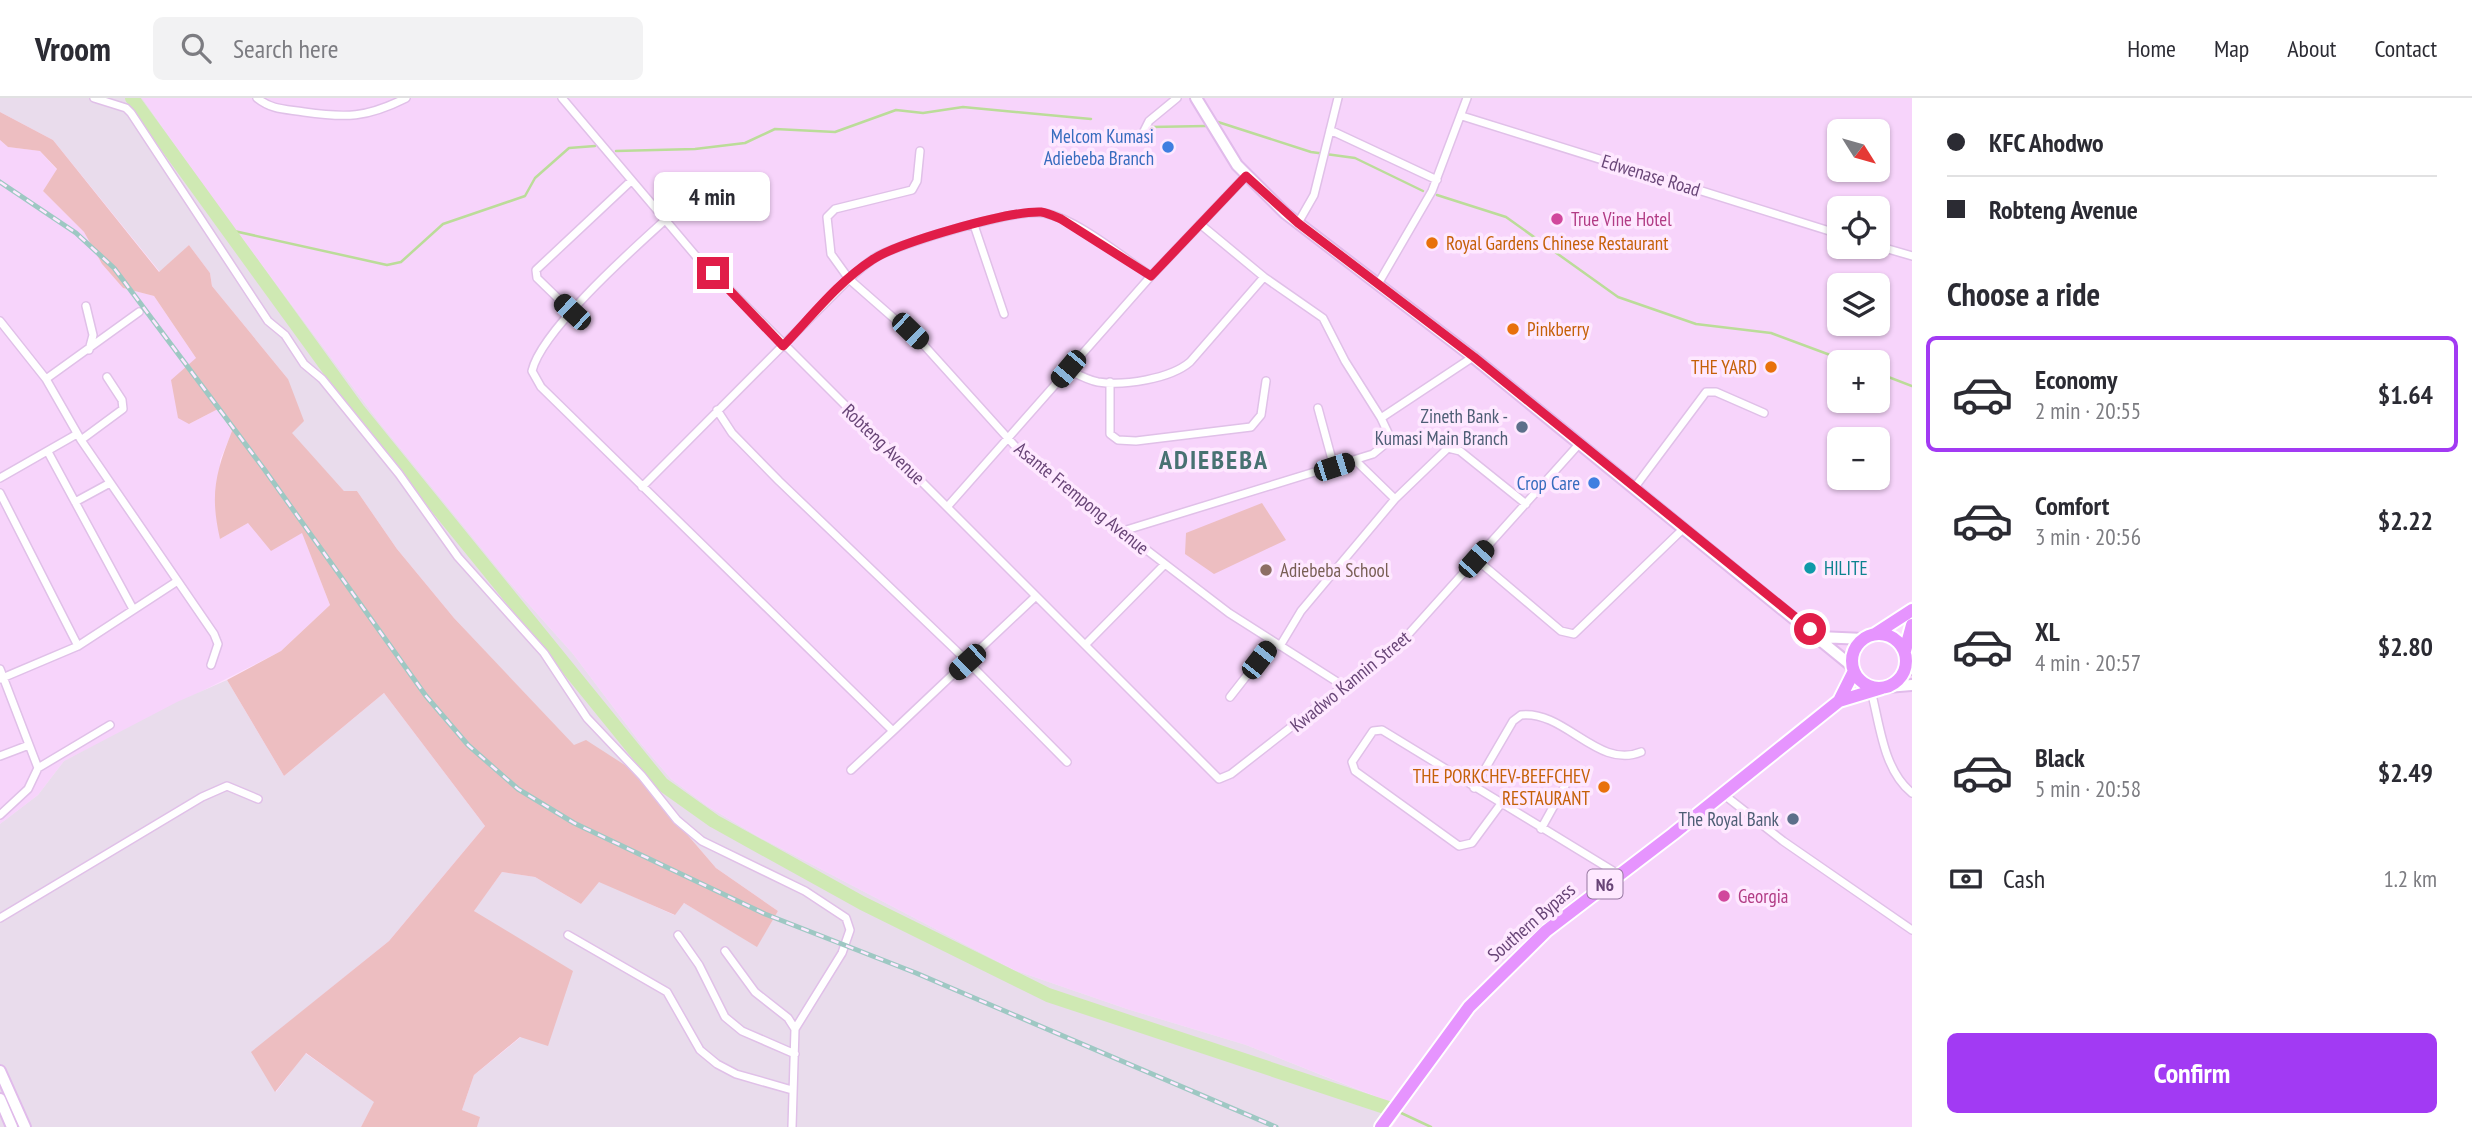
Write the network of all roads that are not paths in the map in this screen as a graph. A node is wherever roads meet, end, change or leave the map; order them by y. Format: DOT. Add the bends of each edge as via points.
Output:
graph roads {
  1 [pos="94,98"];
  2 [pos="257,98"];
  3 [pos="406,98"];
  4 [pos="562,98"];
  5 [pos="1177,98"];
  6 [pos="1196,98"];
  7 [pos="1338,98"];
  8 [pos="1467,98"];
  9 [pos="1462,116"];
  10 [pos="1330,130"];
  11 [pos="1141,137"];
  12 [pos="920,151"];
  13 [pos="1246,176"];
  14 [pos="1437,180"];
  15 [pos="631,181"];
  16 [pos="664,221"];
  17 [pos="1298,223"];
  18 [pos="1200,224"];
  19 [pos="974,225"];
  20 [pos="1827,229"];
  21 [pos="1890,250"];
  22 [pos="1912,256"];
  23 [pos="1151,276"];
  24 [pos="1264,277"];
  25 [pos="849,279"];
  26 [pos="1378,284"];
  27 [pos="86,306"];
  28 [pos="139,312"];
  29 [pos="572,312"];
  30 [pos="1004,314"];
  31 [pos="0,321"];
  32 [pos="783,346"];
  33 [pos="89,351"];
  34 [pos="1474,357"];
  35 [pos="1068,369"];
  36 [pos="107,377"];
  37 [pos="46,379"];
  38 [pos="1266,381"];
  39 [pos="1110,383"];
  40 [pos="1318,408"];
  41 [pos="717,410"];
  42 [pos="1764,413"];
  43 [pos="1381,418"];
  44 [pos="79,437"];
  45 [pos="1008,439"];
  46 [pos="1580,443"];
  47 [pos="48,452"];
  48 [pos="1355,460"];
  49 [pos="1334,467"];
  50 [pos="0,478"];
  51 [pos="110,483"];
  52 [pos="642,487"];
  53 [pos="1635,487"];
  54 [pos="0,493"];
  55 [pos="1395,499"];
  56 [pos="75,502"];
  57 [pos="1527,504"];
  58 [pos="948,506"];
  59 [pos="1684,528"];
  60 [pos="1123,531"];
  61 [pos="1476,559"];
  62 [pos="1164,565"];
  63 [pos="176,582"];
  64 [pos="1035,597"];
  65 [pos="133,609"];
  66 [pos="1912,610"];
  67 [pos="1912,625"];
  68 [pos="1869,636"];
  69 [pos="1819,637"];
  70 [pos="1086,644"];
  71 [pos="1277,644"];
  72 [pos="78,646"];
  73 [pos="1908,661"];
  74 [pos="967,662"];
  75 [pos="211,665"];
  76 [pos="0,669"];
  77 [pos="1853,669"];
  78 [pos="2,678"];
  79 [pos="1342,685"];
  80 [pos="1912,685"];
  81 [pos="1880,688"];
  82 [pos="1230,697"];
  83 [pos="1839,701"];
  84 [pos="110,725"];
  85 [pos="893,731"];
  86 [pos="29,745"];
  87 [pos="1641,752"];
  88 [pos="0,756"];
  89 [pos="1067,762"];
  90 [pos="38,768"];
  91 [pos="851,770"];
  92 [pos="1572,773"];
  93 [pos="1219,779"];
  94 [pos="1474,788"];
  95 [pos="1912,793"];
  96 [pos="1723,794"];
  97 [pos="258,799"];
  98 [pos="1500,805"];
  99 [pos="0,815"];
  100 [pos="1541,829"];
  101 [pos="1618,874"];
  102 [pos="0,918"];
  103 [pos="1912,930"];
  104 [pos="568,935"];
  105 [pos="678,935"];
  106 [pos="725,951"];
  107 [pos="796,1029"];
  108 [pos="795,1054"];
  109 [pos="0,1072"];
  110 [pos="792,1090"];
  111 [pos="0,1100"];
  112 [pos="1383,1124"];
  113 [pos="12,1127"];
  114 [pos="25,1127"];
  115 [pos="792,1127"];
  1 -- 107 [label="street" via="131,113 268,321 322,379 399,474 458,557 544,653 587,718 677,820 702,841 805,891 846,918 850,930 842,953"];
  2 -- 3 [label="street" via="271,108 344,118 370,114"];
  4 -- 15 [label="street, Robteng Avenue"];
  5 -- 11 [label="street" via="1149,121"];
  6 -- 13 [label="main road"];
  7 -- 10 [label="street"];
  8 -- 9 [label="street"];
  9 -- 14 [label="street"];
  9 -- 20 [label="street, Edwenase Road"];
  10 -- 14 [label="street"];
  10 -- 17 [label="street" via="1312,201"];
  12 -- 25 [label="street, Asante Frempong Avenue" via="912,190 835,209 827,217 831,254"];
  13 -- 17 [label="main road"];
  13 -- 18 [label="street"];
  14 -- 26 [label="street"];
  15 -- 16 [label="street, Robteng Avenue"];
  15 -- 29 [label="street" via="536,270 537,278"];
  16 -- 29 [label="street"];
  16 -- 32 [label="street, Robteng Avenue"];
  17 -- 26 [label="main road"];
  18 -- 23 [label="street"];
  18 -- 24 [label="street"];
  19 -- 23 [label="street" via="1045,213 1094,238"];
  19 -- 25 [label="street" via="879,256"];
  19 -- 30 [label="street"];
  21 -- 22 [label="street"];
  23 -- 35 [label="street"];
  24 -- 39 [label="street" via="1186,366 1149,378"];
  24 -- 43 [label="street" via="1323,318"];
  25 -- 32 [label="street"];
  25 -- 45 [label="street, Asante Frempong Avenue" via="922,343"];
  26 -- 34 [label="main road"];
  27 -- 33 [label="street" via="93,335"];
  28 -- 33 [label="street"];
  29 -- 52 [label="street" via="538,356 533,377"];
  31 -- 37 [label="street"];
  32 -- 41 [label="street"];
  32 -- 58 [label="street, Robteng Avenue"];
  33 -- 37 [label="street"];
  34 -- 43 [label="street"];
  34 -- 46 [label="main road"];
  35 -- 39 [label="street"];
  35 -- 45 [label="street"];
  36 -- 44 [label="street" via="122,400 122,409"];
  37 -- 44 [label="street"];
  38 -- 39 [label="street" via="1261,415 1251,427 1136,441 1110,434"];
  40 -- 49 [label="street"];
  41 -- 52 [label="street"];
  41 -- 74 [label="street" via="732,433 779,481"];
  42 -- 53 [label="street" via="1706,392"];
  43 -- 48 [label="street" via="1388,430 1387,441 1373,454"];
  44 -- 47 [label="street"];
  44 -- 51 [label="street"];
  45 -- 58 [label="street"];
  45 -- 60 [label="street, Asante Frempong Avenue" via="1028,460"];
  46 -- 53 [label="main road"];
  46 -- 57 [label="street, Kwadwo Kannin Street"];
  47 -- 50 [label="street"];
  47 -- 56 [label="street"];
  48 -- 49 [label="street"];
  48 -- 55 [label="street"];
  49 -- 60 [label="street"];
  51 -- 56 [label="street"];
  51 -- 63 [label="street"];
  52 -- 85 [label="street"];
  53 -- 59 [label="main road"];
  54 -- 72 [label="street"];
  55 -- 57 [label="street" via="1441,453 1454,448"];
  55 -- 71 [label="street"];
  56 -- 65 [label="street"];
  57 -- 61 [label="street, Kwadwo Kannin Street"];
  58 -- 64 [label="street, Robteng Avenue"];
  59 -- 61 [label="street" via="1574,634 1542,617"];
  59 -- 69 [label="main road"];
  60 -- 62 [label="street, Asante Frempong Avenue"];
  61 -- 79 [label="street, Kwadwo Kannin Street" via="1396,646"];
  62 -- 70 [label="street"];
  62 -- 71 [label="street, Asante Frempong Avenue"];
  63 -- 65 [label="street"];
  63 -- 75 [label="street" via="218,644"];
  64 -- 70 [label="street, Robteng Avenue"];
  64 -- 74 [label="street"];
  65 -- 72 [label="street"];
  66 -- 68 [label="highway"];
  67 -- 73 [label="highway"];
  68 -- 69 [label="main road"];
  68 -- 73 [label="highway" via="1893,637"];
  68 -- 77 [label="highway, N6" via="1854,651"];
  69 -- 77 [label="main road"];
  70 -- 93 [label="street, Robteng Avenue"];
  71 -- 79 [label="street, Asante Frempong Avenue"];
  71 -- 82 [label="street"];
  72 -- 78 [label="street"];
  73 -- 81 [label="highway" via="1901,678"];
  74 -- 85 [label="street"];
  74 -- 89 [label="street"];
  76 -- 78 [label="street"];
  77 -- 81 [label="highway" via="1862,682"];
  77 -- 83 [label="highway, Southern Bypass / N6"];
  78 -- 86 [label="street"];
  79 -- 93 [label="street, Kwadwo Kannin Street"];
  80 -- 81 [label="main road"];
  81 -- 83 [label="highway, Southern Bypass / N6"];
  81 -- 95 [label="street" via="1886,750 1895,774"];
  83 -- 96 [label="highway, Southern Bypass / N6"];
  84 -- 90 [label="street"];
  85 -- 91 [label="street"];
  86 -- 88 [label="street"];
  86 -- 90 [label="street"];
  87 -- 94 [label="street" via="1629,757 1614,755 1545,717 1521,715"];
  90 -- 99 [label="street" via="28,789"];
  92 -- 100 [label="street"];
  94 -- 98 [label="street"];
  94 -- 98 [label="street" via="1379,729 1352,762 1355,771 1459,846 1472,843"];
  96 -- 101 [label="highway, Southern Bypass / N6"];
  96 -- 103 [label="street"];
  97 -- 102 [label="street" via="227,786 202,797"];
  98 -- 100 [label="street"];
  100 -- 101 [label="street"];
  101 -- 112 [label="highway, Southern Bypass / N6" via="1545,931 1476,998"];
  104 -- 110 [label="street" via="667,992 700,1050 716,1064"];
  105 -- 108 [label="street" via="699,965 724,1017 742,1031"];
  106 -- 107 [label="street" via="755,992"];
  107 -- 108 [label="street"];
  108 -- 110 [label="street"];
  109 -- 114 [label="main road"];
  110 -- 115 [label="street"];
  111 -- 113 [label="main road"];
}
